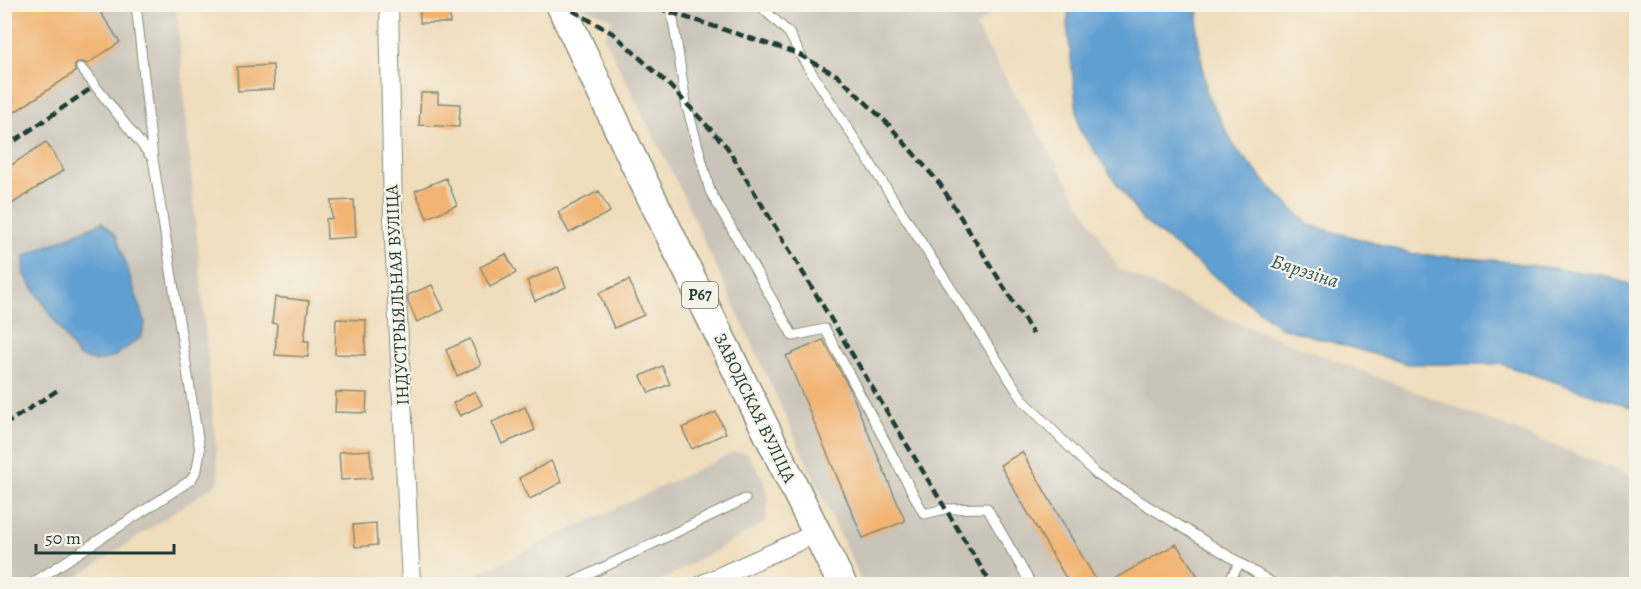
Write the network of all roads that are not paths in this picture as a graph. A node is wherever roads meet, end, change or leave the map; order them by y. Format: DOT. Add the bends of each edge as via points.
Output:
graph roads {
  1 [pos="136,4"];
  2 [pos="389,4"];
  3 [pos="560,4"];
  4 [pos="674,4"];
  5 [pos="758,4"];
  6 [pos="81,68"];
  7 [pos="153,159"];
  8 [pos="745,498"];
  9 [pos="817,533"];
  10 [pos="1240,563"];
  11 [pos="31,585"];
  12 [pos="411,585"];
  13 [pos="570,585"];
  14 [pos="703,585"];
  15 [pos="843,585"];
  16 [pos="1031,585"];
  17 [pos="1227,585"];
  18 [pos="1274,585"];
  1 -- 7 [label="lane"];
  2 -- 12 [label="street, ІНДУСТРЫЯЛЬНАЯ ВУЛІЦА" via="393,217"];
  3 -- 9 [label="main road, ЗАВОДСКАЯ ВУЛІЦА / Р67"];
  4 -- 16 [label="lane" via="672,13 686,103 710,191 793,336 825,329 924,514 987,508"];
  5 -- 10 [label="lane" via="789,33 1023,400 1096,474"];
  6 -- 7 [label="lane"];
  7 -- 11 [label="lane" via="200,451 197,469 191,480"];
  8 -- 13 [label="lane"];
  9 -- 14 [label="street"];
  9 -- 15 [label="main road, ЗАВОДСКАЯ ВУЛІЦА / Р67"];
  10 -- 17 [label="lane"];
  10 -- 18 [label="lane"];
}
